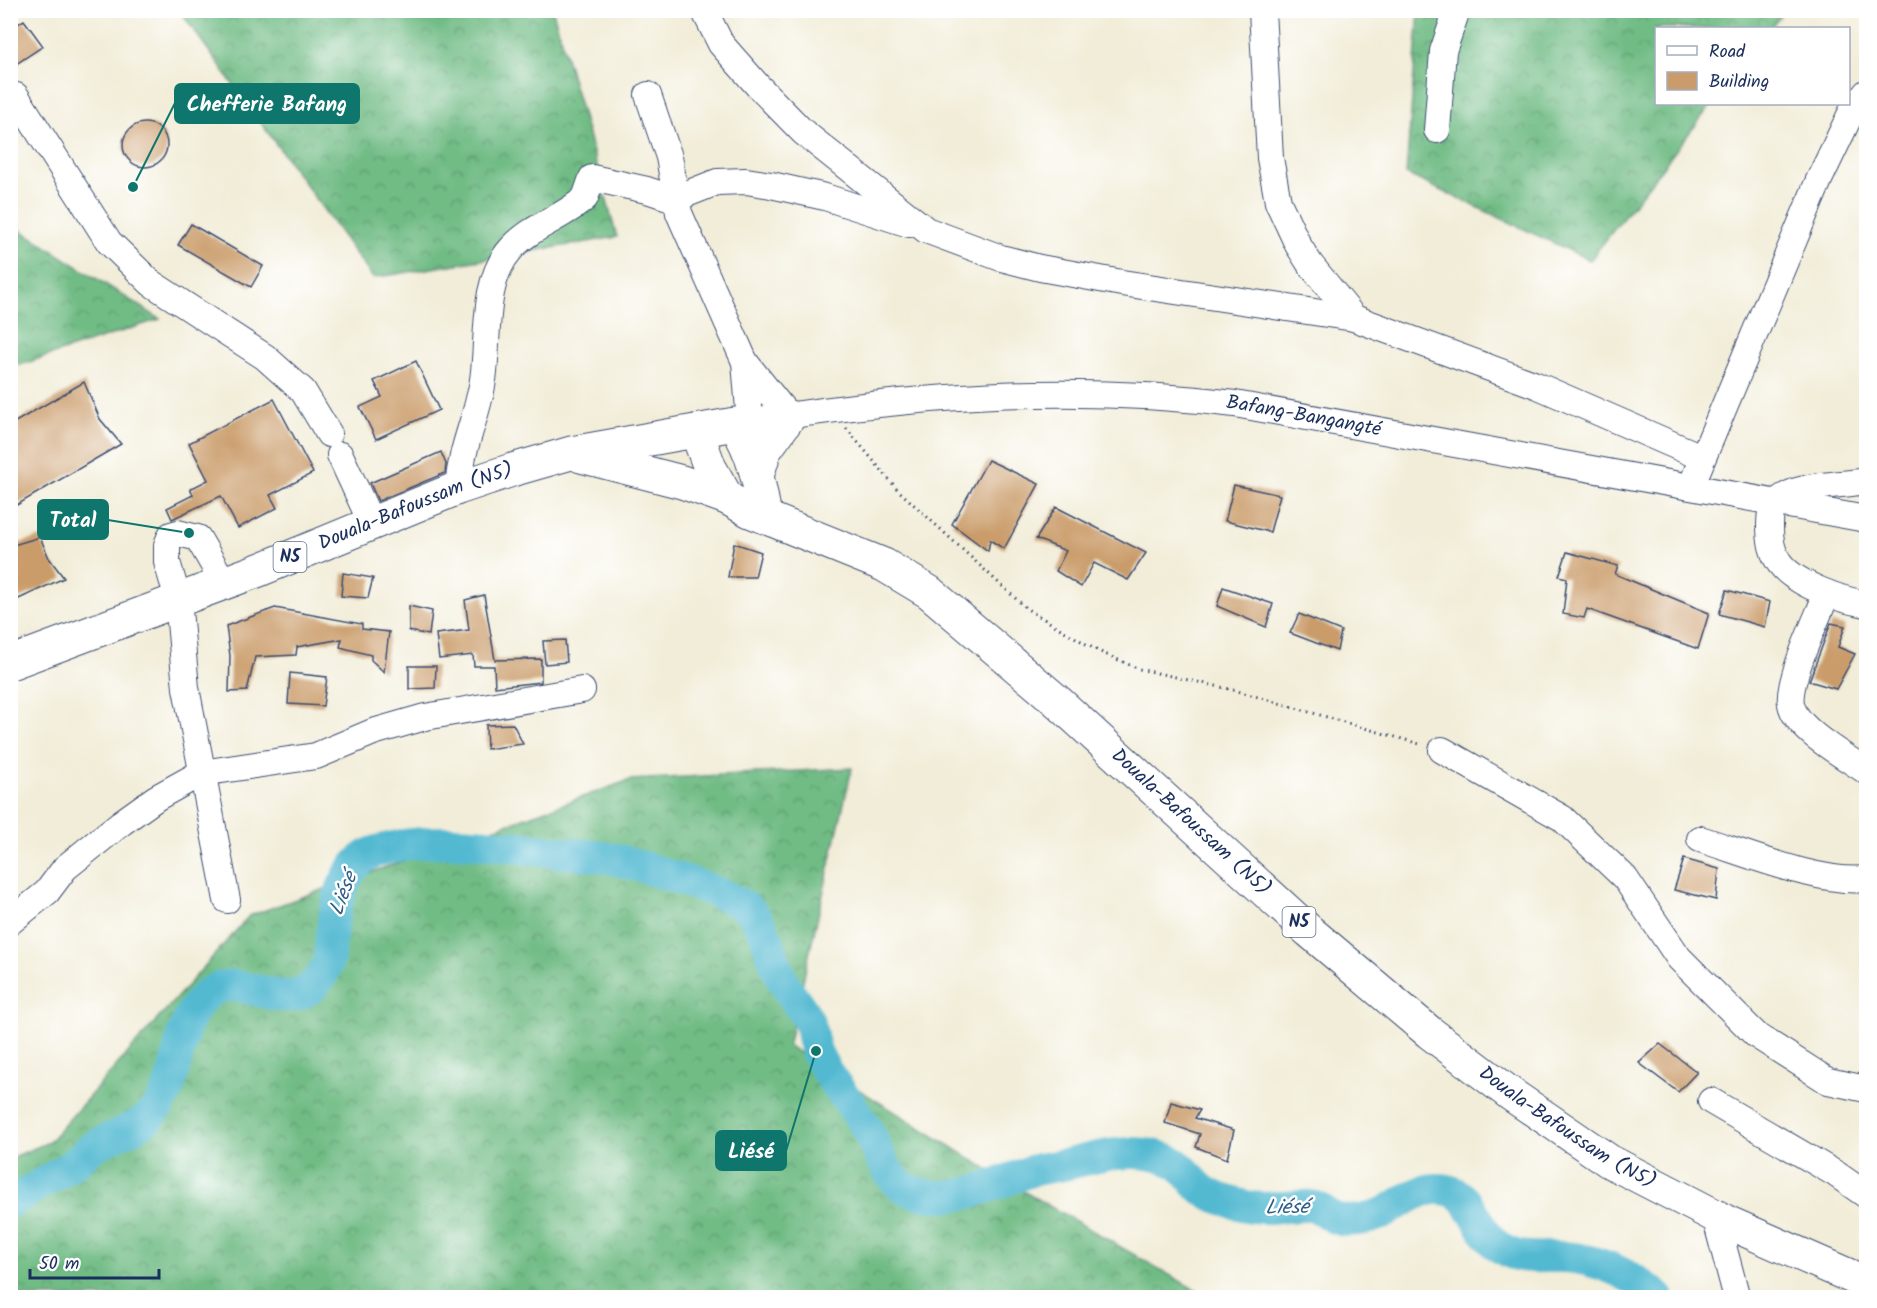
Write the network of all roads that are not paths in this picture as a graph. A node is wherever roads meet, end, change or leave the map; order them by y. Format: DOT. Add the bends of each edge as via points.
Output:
graph roads {
  1 [pos="704,10"];
  2 [pos="1262,10"];
  3 [pos="1456,10"];
  4 [pos="1866,93"];
  5 [pos="648,95"];
  6 [pos="16,96"];
  7 [pos="1437,130"];
  8 [pos="674,199"];
  9 [pos="926,230"];
  10 [pos="1354,318"];
  11 [pos="746,362"];
  12 [pos="789,417"];
  13 [pos="743,423"];
  14 [pos="697,433"];
  15 [pos="570,453"];
  16 [pos="1701,457"];
  17 [pos="758,473"];
  18 [pos="1866,481"];
  19 [pos="1692,486"];
  20 [pos="458,488"];
  21 [pos="727,498"];
  22 [pos="1776,502"];
  23 [pos="765,516"];
  24 [pos="1866,519"];
  25 [pos="372,524"];
  26 [pos="224,583"];
  27 [pos="1827,593"];
  28 [pos="178,599"];
  29 [pos="1866,604"];
  30 [pos="10,663"];
  31 [pos="582,690"];
  32 [pos="1442,750"];
  33 [pos="1866,771"];
  34 [pos="201,772"];
  35 [pos="1700,839"];
  36 [pos="1866,879"];
  37 [pos="227,900"];
  38 [pos="10,922"];
  39 [pos="1866,1089"];
  40 [pos="1711,1101"];
  41 [pos="1866,1195"];
  42 [pos="1715,1216"];
  43 [pos="1866,1283"];
  44 [pos="1737,1298"];
  1 -- 9 [label="street" via="721,44 803,132"];
  2 -- 10 [label="street" via="1270,158 1278,202 1304,255"];
  3 -- 7 [label="street" via="1443,51"];
  4 -- 16 [label="street" via="1852,111 1819,180"];
  5 -- 8 [label="street" via="669,157"];
  6 -- 25 [label="street" via="109,243 151,283 266,357 303,391 334,444"];
  8 -- 9 [label="street" via="717,182 746,181 825,197"];
  8 -- 11 [label="street"];
  8 -- 20 [label="street" via="594,177 585,198 546,220 510,250 493,290 483,379 464,445"];
  9 -- 10 [label="street" via="1040,268"];
  10 -- 16 [label="street" via="1536,385"];
  11 -- 12 [label="street"];
  11 -- 13 [label="street"];
  12 -- 13 [label="street, Bafang-Bangangté"];
  12 -- 17 [label="highway" via="765,450"];
  12 -- 19 [label="street, Bafang-Bangangté" via="1052,392 1183,398"];
  13 -- 14 [label="highway, Douala-Bafoussam (N5) / N5"];
  13 -- 17 [label="highway"];
  14 -- 15 [label="highway, Douala-Bafoussam (N5) / N5"];
  14 -- 21 [label="highway"];
  15 -- 20 [label="highway, Douala-Bafoussam (N5) / N5"];
  15 -- 21 [label="highway, Douala-Bafoussam (N5)"];
  16 -- 19 [label="street"];
  17 -- 23 [label="highway"];
  18 -- 22 [label="street" via="1792,493"];
  19 -- 22 [label="street, Bafang-Bangangté"];
  20 -- 25 [label="highway, Douala-Bafoussam (N5) / N5"];
  21 -- 23 [label="highway, Douala-Bafoussam (N5) / N5"];
  22 -- 24 [label="street, Bafang-Bangangté"];
  22 -- 27 [label="street" via="1770,515 1770,542 1777,561"];
  23 -- 42 [label="highway, Douala-Bafoussam (N5) / N5" via="884,565 929,592 1048,694 1309,931 1429,1032 1609,1161"];
  25 -- 26 [label="highway, Douala-Bafoussam (N5) / N5"];
  26 -- 28 [label="highway, Douala-Bafoussam (N5) / N5"];
  26 -- 28 [label="street" via="198,538 171,535 167,562"];
  27 -- 29 [label="street"];
  27 -- 33 [label="street" via="1805,648 1791,704 1814,735"];
  28 -- 30 [label="highway, Douala-Bafoussam (N5) / N5"];
  28 -- 34 [label="street" via="186,688"];
  31 -- 34 [label="street" via="425,717 373,732 316,756"];
  32 -- 39 [label="street" via="1562,818 1624,878 1679,958 1756,1035 1828,1081"];
  34 -- 37 [label="street"];
  34 -- 38 [label="street" via="156,798 64,867 47,892"];
  35 -- 36 [label="street" via="1800,870"];
  40 -- 41 [label="street"];
  42 -- 43 [label="highway, Douala-Bafoussam (N5) / N5"];
  42 -- 44 [label="street"];
}
